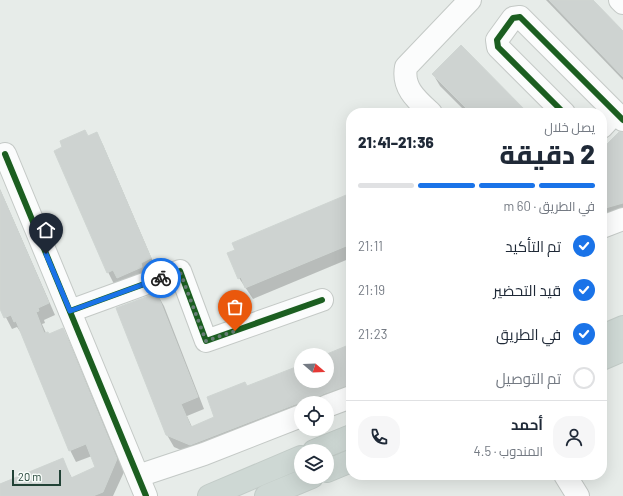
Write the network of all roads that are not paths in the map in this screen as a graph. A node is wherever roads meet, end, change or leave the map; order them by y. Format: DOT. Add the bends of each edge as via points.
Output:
graph roads {
  1 [pos="470,0"];
  2 [pos="620,0"];
  3 [pos="623,3"];
  4 [pos="425,108"];
  5 [pos="559,108"];
  6 [pos="603,108"];
  7 [pos="607,112"];
  8 [pos="614,120"];
  9 [pos="5,154"];
  10 [pos="623,218"];
  11 [pos="607,225"];
  12 [pos="322,300"];
  13 [pos="70,311"];
  14 [pos="623,327"];
  15 [pos="607,334"];
  16 [pos="623,350"];
  17 [pos="607,357"];
  18 [pos="346,399"];
  19 [pos="334,403"];
  20 [pos="294,419"];
  21 [pos="346,438"];
  22 [pos="331,444"];
  23 [pos="294,459"];
  24 [pos="346,463"];
  25 [pos="334,468"];
  26 [pos="138,476"];
  27 [pos="568,480"];
  28 [pos="295,484"];
  29 [pos="146,496"];
  30 [pos="209,496"];
  31 [pos="266,496"];
  32 [pos="578,496"];
  1 -- 4 [label="street" via="406,67 404,76 408,88"];
  2 -- 3 [label="street"];
  5 -- 6 [label="street" via="498,47 497,40 513,18 520,17"];
  7 -- 8 [label="street"];
  9 -- 13 [label="street"];
  10 -- 11 [label="street"];
  12 -- 13 [label="street" via="206,341 180,272"];
  13 -- 26 [label="street"];
  14 -- 15 [label="main road"];
  16 -- 17 [label="main road"];
  18 -- 19 [label="street"];
  20 -- 26 [label="street" via="204,454"];
  21 -- 22 [label="main road"];
  23 -- 30 [label="main road"];
  24 -- 25 [label="main road"];
  26 -- 29 [label="street"];
  27 -- 32 [label="street"];
  28 -- 31 [label="main road"];
}
